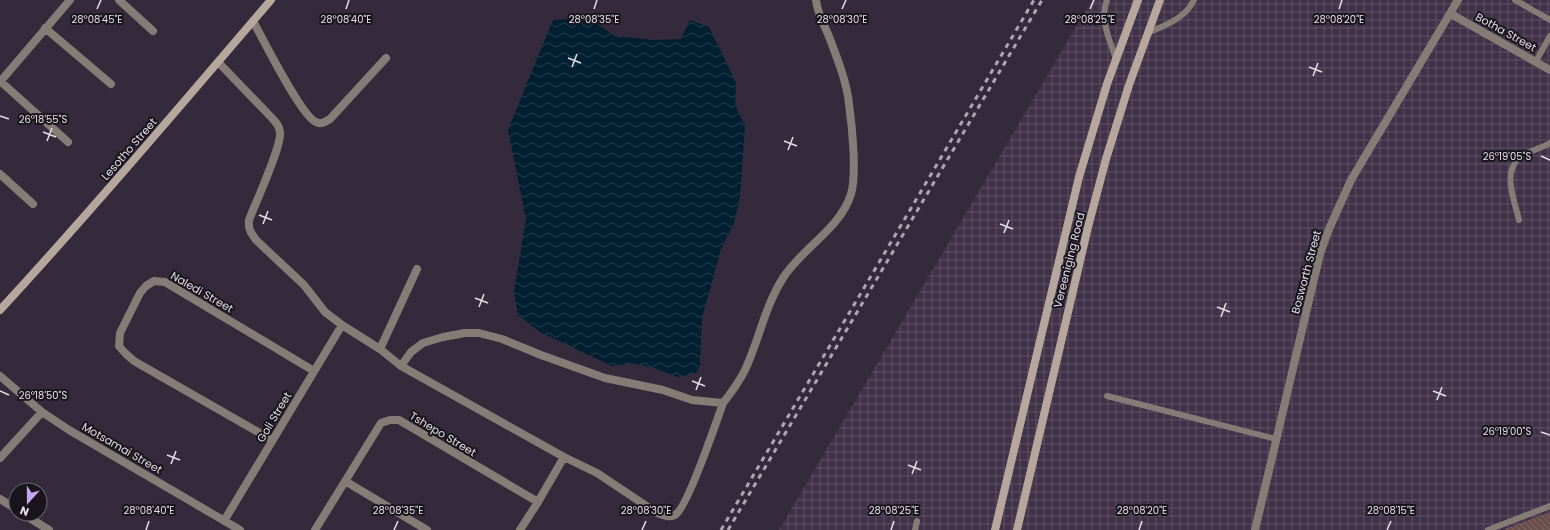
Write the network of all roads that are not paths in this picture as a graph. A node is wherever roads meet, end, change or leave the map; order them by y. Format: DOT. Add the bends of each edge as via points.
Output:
graph roads {
  1 [pos="70,0"];
  2 [pos="119,0"];
  3 [pos="271,0"];
  4 [pos="816,0"];
  5 [pos="1107,0"];
  6 [pos="1138,0"];
  7 [pos="1160,0"];
  8 [pos="1194,0"];
  9 [pos="1458,0"];
  10 [pos="1516,0"];
  11 [pos="1450,14"];
  12 [pos="1550,20"];
  13 [pos="253,21"];
  14 [pos="45,28"];
  15 [pos="153,31"];
  16 [pos="1148,34"];
  17 [pos="1550,36"];
  18 [pos="386,58"];
  19 [pos="1116,59"];
  20 [pos="219,62"];
  21 [pos="1536,62"];
  22 [pos="1550,70"];
  23 [pos="0,81"];
  24 [pos="111,84"];
  25 [pos="68,142"];
  26 [pos="1550,144"];
  27 [pos="0,174"];
  28 [pos="33,204"];
  29 [pos="1519,220"];
  30 [pos="416,269"];
  31 [pos="0,310"];
  32 [pos="342,325"];
  33 [pos="380,349"];
  34 [pos="401,366"];
  35 [pos="314,371"];
  36 [pos="0,376"];
  37 [pos="1107,396"];
  38 [pos="723,403"];
  39 [pos="42,412"];
  40 [pos="1276,439"];
  41 [pos="272,440"];
  42 [pos="564,457"];
  43 [pos="0,458"];
  44 [pos="345,481"];
  45 [pos="538,502"];
  46 [pos="1550,506"];
  47 [pos="224,521"];
  48 [pos="917,521"];
  49 [pos="36,522"];
  50 [pos="48,530"];
  51 [pos="240,530"];
  52 [pos="315,530"];
  53 [pos="427,530"];
  54 [pos="520,530"];
  55 [pos="916,530"];
  56 [pos="995,530"];
  57 [pos="1017,530"];
  58 [pos="1255,530"];
  59 [pos="1488,530"];
  1 -- 14 [label="street"];
  2 -- 15 [label="street"];
  3 -- 13 [label="main road, Lesotho Street"];
  4 -- 38 [label="street" via="849,102 853,166 851,194 844,210 782,279 745,370"];
  5 -- 19 [label="lane" via="1104,17"];
  6 -- 19 [label="main road, Vereeniging Road"];
  7 -- 16 [label="main road, Vereeniging Road"];
  8 -- 16 [label="lane" via="1186,13"];
  9 -- 11 [label="street, Bosworth Street"];
  10 -- 12 [label="lane"];
  11 -- 21 [label="street, Botha Street"];
  11 -- 40 [label="street, Bosworth Street" via="1351,180 1329,229 1320,254"];
  13 -- 18 [label="street" via="291,90 306,113 317,123 322,124 330,119"];
  13 -- 20 [label="main road, Lesotho Street"];
  14 -- 23 [label="street"];
  14 -- 24 [label="street"];
  16 -- 57 [label="main road, Vereeniging Road" via="1100,181"];
  17 -- 21 [label="lane"];
  19 -- 56 [label="main road, Vereeniging Road" via="1079,177"];
  20 -- 31 [label="main road, Lesotho Street"];
  20 -- 32 [label="street" via="280,130 278,144 249,220 250,232 304,285 325,312"];
  21 -- 22 [label="street, Botha Street"];
  23 -- 25 [label="street"];
  26 -- 29 [label="lane" via="1520,158 1512,167 1510,179"];
  27 -- 28 [label="street"];
  30 -- 33 [label="street"];
  32 -- 33 [label="street"];
  32 -- 35 [label="street, Goli Street"];
  33 -- 34 [label="street"];
  34 -- 38 [label="street" via="411,352 423,343 465,333 479,334 502,338 547,358 605,378 663,390 692,400"];
  34 -- 42 [label="street"];
  35 -- 41 [label="street, Goli Street"];
  35 -- 41 [label="street, Naledi Street" via="164,282 154,281 140,293 120,333 119,346 125,354"];
  36 -- 39 [label="street, Motsamai Street"];
  37 -- 40 [label="lane"];
  38 -- 42 [label="street" via="695,480 679,512 674,516 657,513 614,483"];
  39 -- 43 [label="street"];
  39 -- 47 [label="street, Motsamai Street"];
  40 -- 58 [label="street, Bosworth Street"];
  41 -- 47 [label="street, Goli Street"];
  42 -- 45 [label="street"];
  44 -- 45 [label="street, Tshepo Street" via="381,423 399,420"];
  44 -- 52 [label="street, Tshepo Street"];
  44 -- 53 [label="street"];
  45 -- 54 [label="street"];
  46 -- 59 [label="lane"];
  47 -- 51 [label="street, Motsamai Street"];
  48 -- 55 [label="lane"];
  49 -- 50 [label="street"];
}
